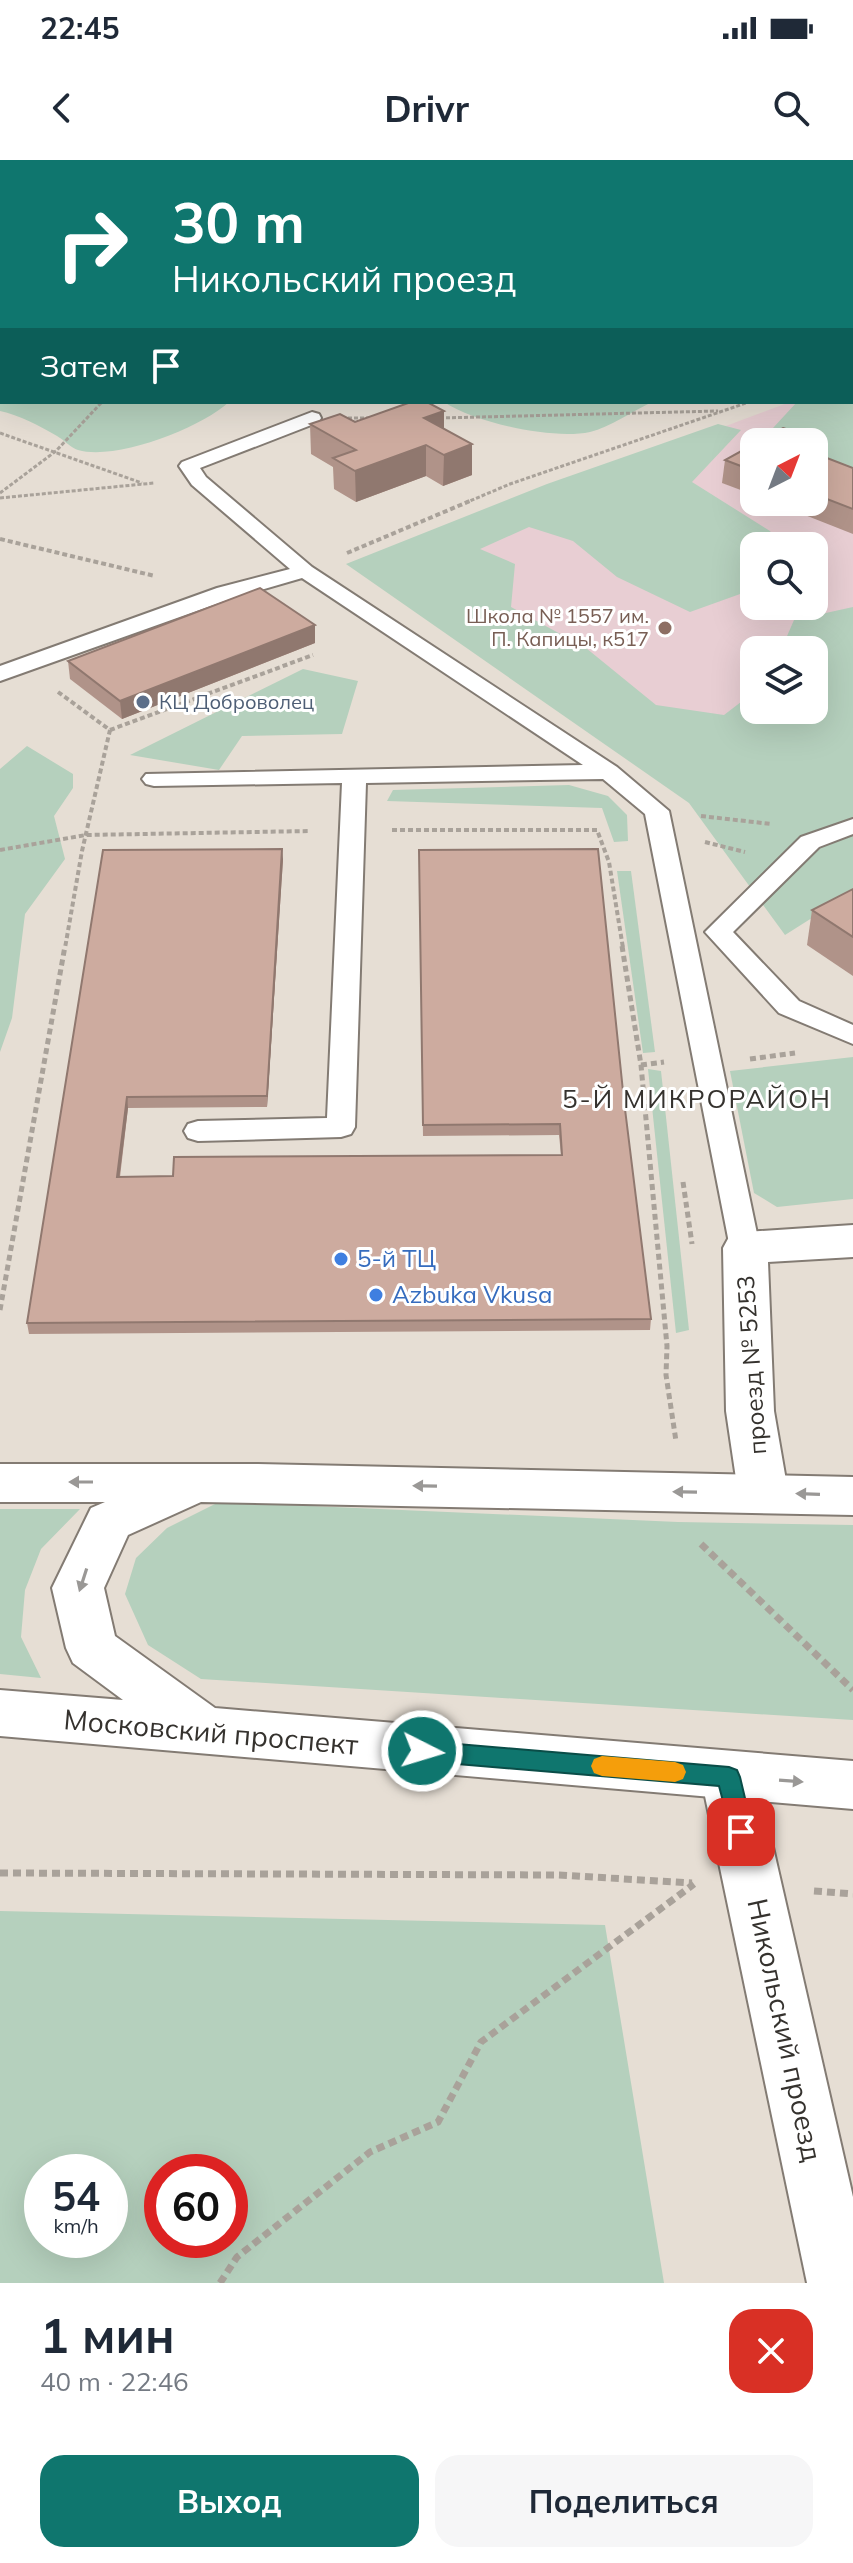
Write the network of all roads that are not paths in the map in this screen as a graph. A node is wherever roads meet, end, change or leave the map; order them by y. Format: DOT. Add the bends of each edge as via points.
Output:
graph roads {
  1 [pos="312,418"];
  2 [pos="305,571"];
  3 [pos="0,674"];
  4 [pos="609,772"];
  5 [pos="354,778"];
  6 [pos="154,779"];
  7 [pos="853,826"];
  8 [pos="853,1035"];
  9 [pos="198,1131"];
  10 [pos="853,1241"];
  11 [pos="745,1248"];
  12 [pos="198,1482"];
  13 [pos="0,1483"];
  14 [pos="763,1492"];
  15 [pos="853,1496"];
  16 [pos="0,1713"];
  17 [pos="207,1733"];
  18 [pos="729,1777"];
  19 [pos="853,1785"];
  20 [pos="840,2283"];
  1 -- 2 [label="lane" via="189,466 199,481"];
  2 -- 3 [label="lane" via="225,593"];
  2 -- 4 [label="lane"];
  4 -- 5 [label="lane"];
  4 -- 11 [label="lane" via="659,821"];
  5 -- 6 [label="lane"];
  5 -- 9 [label="lane" via="341,1127"];
  7 -- 8 [label="lane" via="810,842 718,932 789,1007"];
  10 -- 11 [label="main road, проезд № 5253"];
  11 -- 14 [label="main road, проезд № 5253" via="750,1411"];
  12 -- 13 [label="main road, one-way"];
  14 -- 12 [label="main road, one-way"];
  12 -- 17 [label="main road, one-way" via="109,1522 78,1588 92,1648"];
  15 -- 14 [label="main road, one-way"];
  16 -- 17 [label="main road, Московский проспект"];
  17 -- 18 [label="main road, Московский проспект"];
  18 -- 19 [label="main road, Московский проспект, one-way"];
  18 -- 20 [label="main road, Никольский проезд"];
}
